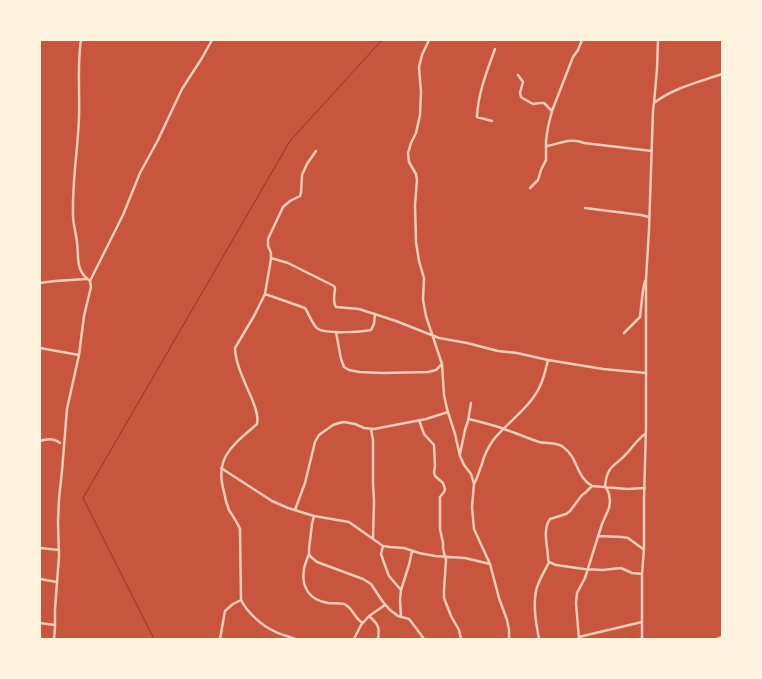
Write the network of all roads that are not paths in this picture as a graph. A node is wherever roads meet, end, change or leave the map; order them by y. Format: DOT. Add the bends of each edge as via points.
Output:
graph roads {
  1 [pos="80,40"];
  2 [pos="212,40"];
  3 [pos="429,40"];
  4 [pos="582,40"];
  5 [pos="658,40"];
  6 [pos="495,49"];
  7 [pos="722,74"];
  8 [pos="518,75"];
  9 [pos="654,103"];
  10 [pos="552,111"];
  11 [pos="492,121"];
  12 [pos="546,146"];
  13 [pos="316,151"];
  14 [pos="652,151"];
  15 [pos="530,188"];
  16 [pos="585,208"];
  17 [pos="650,217"];
  18 [pos="271,258"];
  19 [pos="88,280"];
  20 [pos="645,281"];
  21 [pos="40,283"];
  22 [pos="265,294"];
  23 [pos="375,314"];
  24 [pos="336,332"];
  25 [pos="624,333"];
  26 [pos="432,335"];
  27 [pos="40,348"];
  28 [pos="79,355"];
  29 [pos="548,360"];
  30 [pos="442,364"];
  31 [pos="646,373"];
  32 [pos="471,402"];
  33 [pos="448,412"];
  34 [pos="469,418"];
  35 [pos="420,420"];
  36 [pos="371,429"];
  37 [pos="504,429"];
  38 [pos="646,433"];
  39 [pos="40,441"];
  40 [pos="60,443"];
  41 [pos="460,456"];
  42 [pos="221,468"];
  43 [pos="474,484"];
  44 [pos="592,486"];
  45 [pos="606,487"];
  46 [pos="644,488"];
  47 [pos="295,510"];
  48 [pos="314,516"];
  49 [pos="598,536"];
  50 [pos="373,539"];
  51 [pos="383,546"];
  52 [pos="40,548"];
  53 [pos="644,549"];
  54 [pos="59,550"];
  55 [pos="412,551"];
  56 [pos="309,554"];
  57 [pos="445,556"];
  58 [pos="549,562"];
  59 [pos="490,564"];
  60 [pos="589,568"];
  61 [pos="642,574"];
  62 [pos="40,579"];
  63 [pos="57,582"];
  64 [pos="401,590"];
  65 [pos="241,600"];
  66 [pos="385,605"];
  67 [pos="369,616"];
  68 [pos="401,617"];
  69 [pos="642,622"];
  70 [pos="363,623"];
  71 [pos="40,624"];
  72 [pos="55,626"];
  73 [pos="722,637"];
  74 [pos="579,638"];
  75 [pos="54,639"];
  76 [pos="220,639"];
  77 [pos="295,639"];
  78 [pos="354,639"];
  79 [pos="378,639"];
  80 [pos="424,639"];
  81 [pos="460,639"];
  82 [pos="509,639"];
  83 [pos="539,639"];
  84 [pos="642,639"];
  85 [pos="717,639"];
  1 -- 19 [label="street" via="79,116 73,216 78,243 78,264"];
  2 -- 19 [label="street" via="182,89 140,173 123,214"];
  3 -- 26 [label="street" via="419,67 422,92 420,115 408,153 417,180 416,242 424,278 423,300"];
  4 -- 10 [label="street"];
  5 -- 9 [label="street"];
  6 -- 11 [label="street" via="480,92 477,109 477,117"];
  7 -- 9 [label="street" via="661,97"];
  8 -- 10 [label="street" via="523,82 520,93 524,100 533,104 544,103"];
  9 -- 14 [label="street"];
  10 -- 12 [label="street"];
  12 -- 14 [label="street" via="559,142 579,141"];
  12 -- 15 [label="street" via="546,160 538,180"];
  13 -- 18 [label="street" via="302,175 300,196 283,207 268,239"];
  14 -- 17 [label="street"];
  16 -- 17 [label="street"];
  17 -- 31 [label="street" via="646,279"];
  18 -- 22 [label="street"];
  18 -- 23 [label="street" via="288,263 334,286 336,307 360,309"];
  19 -- 21 [label="street"];
  19 -- 28 [label="street" via="91,288"];
  20 -- 25 [label="street" via="640,317"];
  22 -- 24 [label="street" via="305,308 317,328 325,332"];
  22 -- 42 [label="street" via="235,348 255,406 257,424 239,439 225,456"];
  23 -- 24 [label="street" via="371,330"];
  23 -- 26 [label="street"];
  24 -- 30 [label="street" via="341,359 344,367 349,370 383,373 428,372 436,370"];
  26 -- 29 [label="street"];
  26 -- 30 [label="street"];
  27 -- 28 [label="street"];
  28 -- 54 [label="street" via="67,408 59,499"];
  29 -- 31 [label="street"];
  29 -- 37 [label="street" via="538,391"];
  30 -- 33 [label="street"];
  31 -- 38 [label="street"];
  32 -- 34 [label="street"];
  33 -- 35 [label="street"];
  33 -- 41 [label="street"];
  34 -- 37 [label="street"];
  34 -- 41 [label="street"];
  35 -- 36 [label="street"];
  35 -- 57 [label="street" via="424,434 434,445 435,476 445,489 440,497 440,529"];
  36 -- 47 [label="street" via="339,423 319,435"];
  36 -- 50 [label="street"];
  37 -- 43 [label="street" via="494,439"];
  37 -- 44 [label="street" via="523,437 563,447 574,458 584,480"];
  38 -- 45 [label="street" via="610,469"];
  38 -- 46 [label="street"];
  39 -- 40 [label="street" via="50,438"];
  41 -- 43 [label="street"];
  42 -- 47 [label="street" via="272,501"];
  42 -- 65 [label="street" via="224,495 240,529"];
  43 -- 59 [label="street" via="474,529"];
  44 -- 45 [label="street"];
  44 -- 58 [label="street" via="570,511 550,519 546,532"];
  45 -- 46 [label="street"];
  45 -- 49 [label="street" via="609,508"];
  46 -- 53 [label="street"];
  47 -- 48 [label="street"];
  48 -- 50 [label="street" via="349,522"];
  48 -- 56 [label="street"];
  49 -- 53 [label="street" via="628,538"];
  49 -- 60 [label="street"];
  50 -- 51 [label="street"];
  51 -- 55 [label="street"];
  51 -- 64 [label="street" via="381,554 389,576"];
  52 -- 54 [label="street"];
  53 -- 61 [label="street"];
  54 -- 63 [label="street"];
  55 -- 57 [label="street"];
  55 -- 64 [label="street"];
  56 -- 66 [label="street" via="317,562 371,584"];
  56 -- 70 [label="street" via="304,579 310,596 327,603 346,605"];
  57 -- 59 [label="street"];
  57 -- 81 [label="street" via="444,598 459,630"];
  58 -- 60 [label="street"];
  58 -- 83 [label="street" via="536,591 535,613"];
  59 -- 82 [label="street" via="507,620"];
  60 -- 61 [label="street" via="621,568"];
  60 -- 74 [label="street" via="577,593"];
  61 -- 69 [label="street"];
  62 -- 63 [label="street"];
  63 -- 72 [label="street"];
  64 -- 68 [label="street"];
  65 -- 76 [label="street" via="225,611"];
  65 -- 77 [label="street" via="257,620 274,631"];
  66 -- 67 [label="street"];
  66 -- 68 [label="street"];
  67 -- 70 [label="street"];
  67 -- 79 [label="street" via="378,626"];
  68 -- 80 [label="street" via="408,619"];
  69 -- 74 [label="street"];
  69 -- 84 [label="street"];
  70 -- 78 [label="street"];
  71 -- 72 [label="street"];
  72 -- 75 [label="street"];
  73 -- 85 [label="street"];
}
